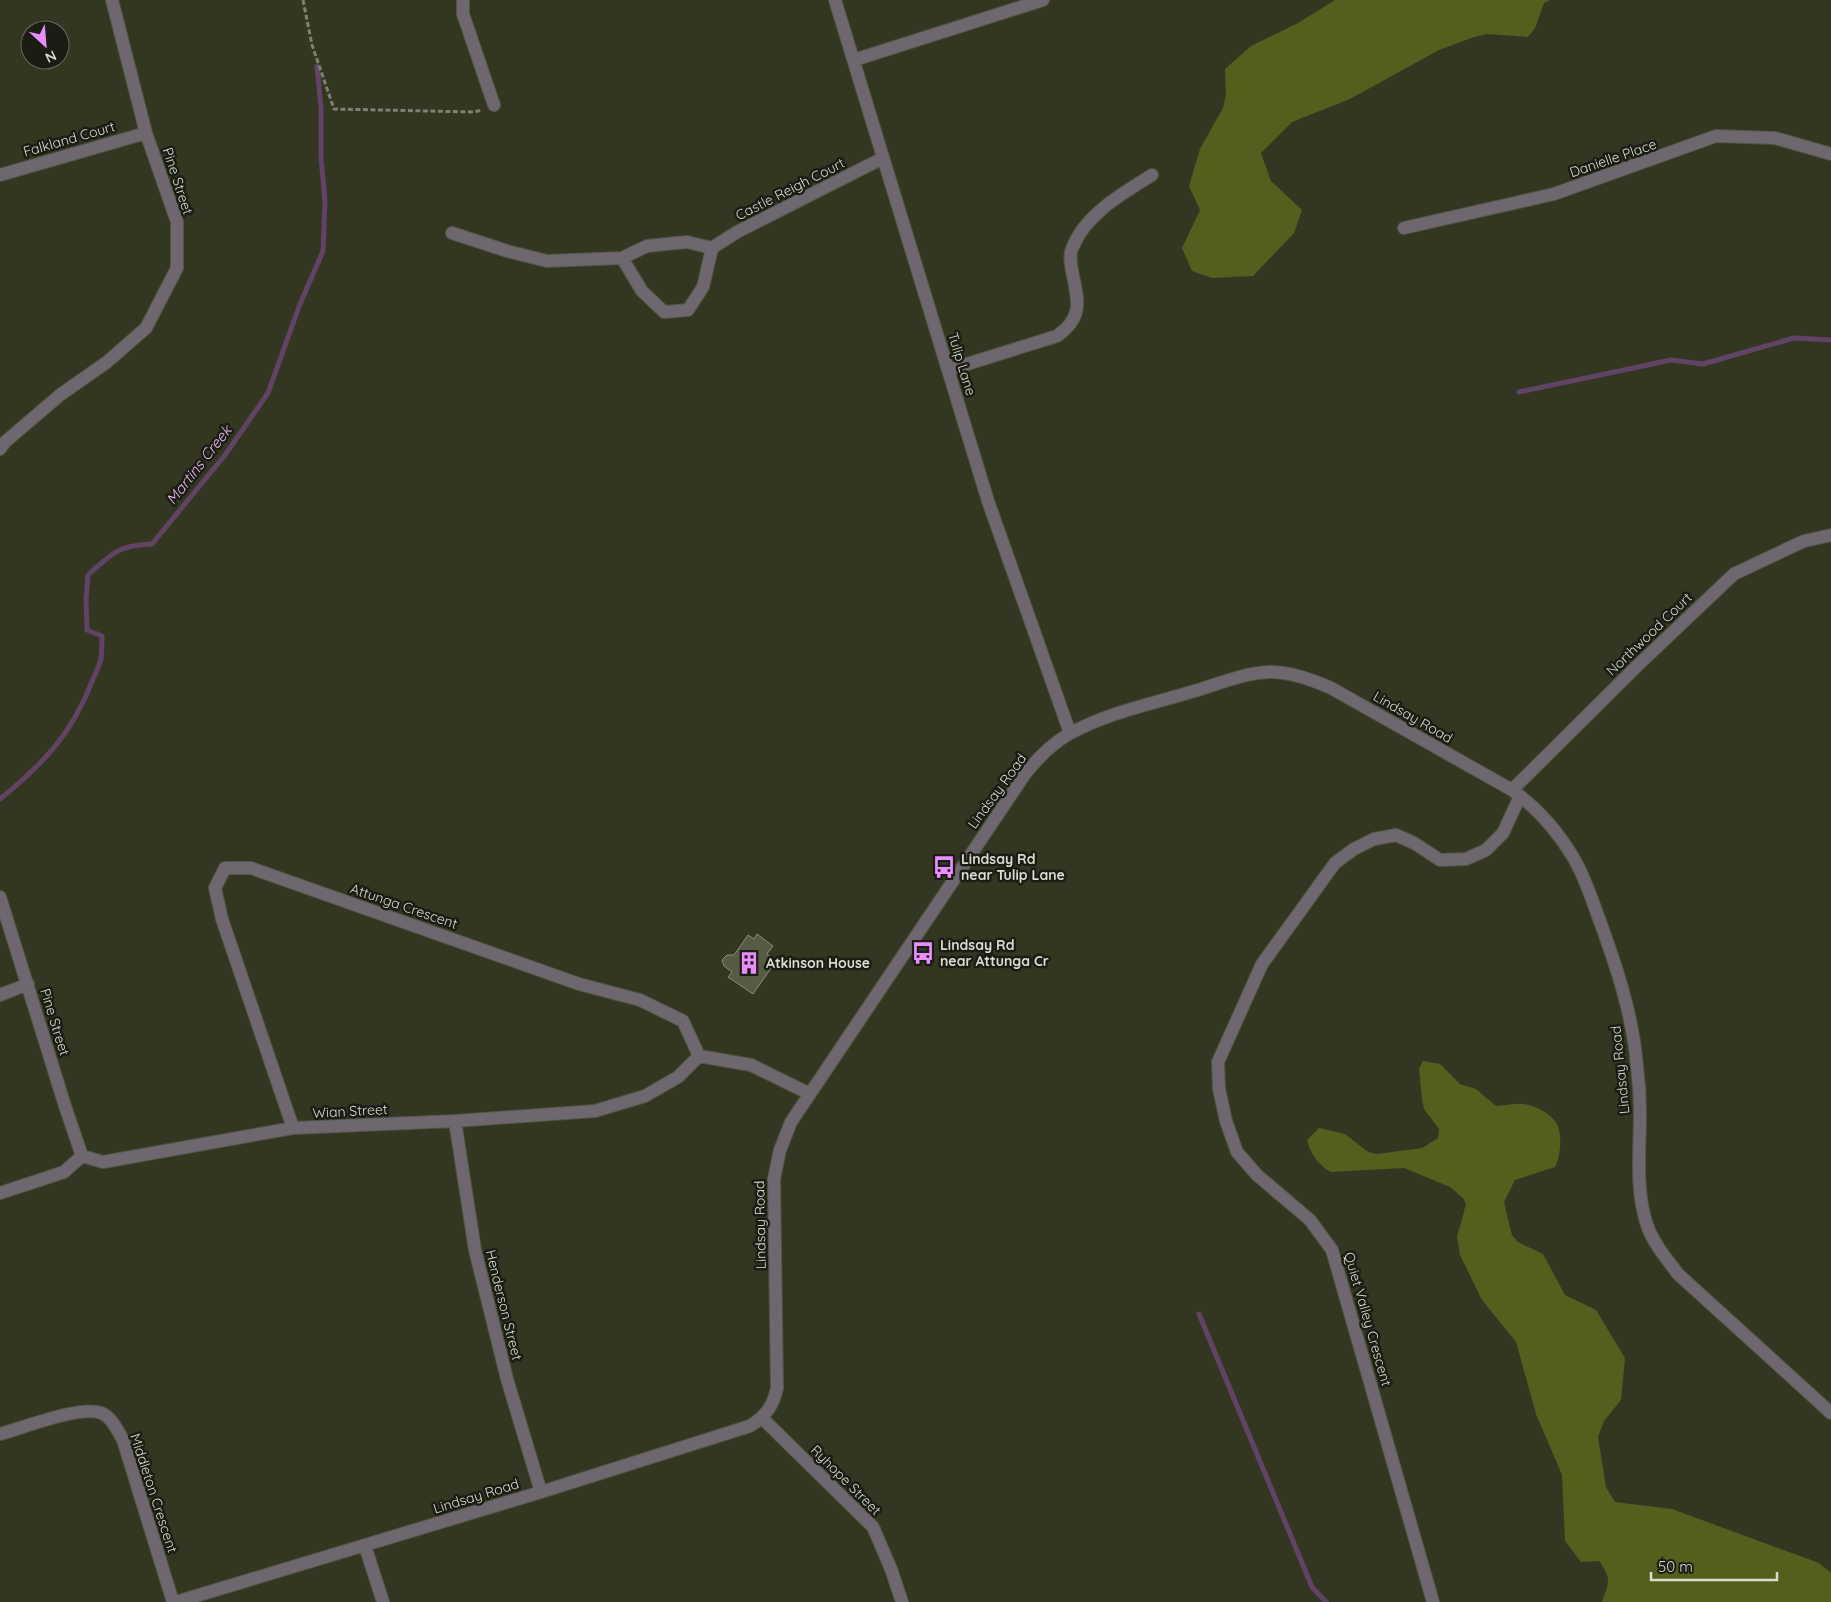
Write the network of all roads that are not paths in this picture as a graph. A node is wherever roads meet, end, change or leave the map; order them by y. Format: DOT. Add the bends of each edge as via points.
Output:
graph roads {
  1 [pos="112,0"];
  2 [pos="463,0"];
  3 [pos="835,0"];
  4 [pos="1043,0"];
  5 [pos="854,60"];
  6 [pos="494,105"];
  7 [pos="146,133"];
  8 [pos="1831,154"];
  9 [pos="883,158"];
  10 [pos="1152,174"];
  11 [pos="0,175"];
  12 [pos="1404,228"];
  13 [pos="452,233"];
  14 [pos="712,248"];
  15 [pos="622,258"];
  16 [pos="948,370"];
  17 [pos="0,449"];
  18 [pos="1831,535"];
  19 [pos="1070,733"];
  20 [pos="1516,793"];
  21 [pos="0,896"];
  22 [pos="28,984"];
  23 [pos="0,995"];
  24 [pos="699,1056"];
  25 [pos="810,1094"];
  26 [pos="455,1121"];
  27 [pos="293,1128"];
  28 [pos="82,1156"];
  29 [pos="0,1193"];
  30 [pos="1831,1413"];
  31 [pos="762,1418"];
  32 [pos="0,1434"];
  33 [pos="542,1492"];
  34 [pos="365,1546"];
  35 [pos="175,1602"];
  36 [pos="383,1602"];
  37 [pos="902,1602"];
  38 [pos="1433,1602"];
  1 -- 7 [label="street, Pine Street"];
  2 -- 6 [label="street" via="463,14"];
  3 -- 5 [label="street, Tulip Lane"];
  4 -- 5 [label="street"];
  5 -- 9 [label="street, Tulip Lane"];
  7 -- 11 [label="street, Falkland Court"];
  7 -- 17 [label="street, Pine Street" via="177,222 177,268 146,328 107,362 60,395"];
  8 -- 12 [label="street, Danielle Place" via="1774,138 1716,136 1554,194"];
  9 -- 14 [label="street, Castle Reigh Court" via="737,232"];
  9 -- 16 [label="street, Tulip Lane"];
  10 -- 16 [label="street" via="1094,215 1072,246 1070,255 1077,308 1069,328 1058,336"];
  13 -- 15 [label="street" via="547,261"];
  14 -- 15 [label="street" via="687,242 647,246"];
  14 -- 15 [label="street" via="703,287 688,310 664,312 642,291"];
  16 -- 19 [label="street, Tulip Lane" via="988,501"];
  18 -- 20 [label="street, Northwood Court" via="1804,541 1734,574 1637,666"];
  19 -- 20 [label="street, Lindsay Road" via="1100,720 1239,678 1266,672 1288,673 1331,688"];
  19 -- 25 [label="street, Lindsay Road" via="1046,750 1025,774"];
  20 -- 30 [label="street, Lindsay Road" via="1552,827 1574,858 1608,942 1624,995 1637,1066 1640,1193 1648,1226 1678,1274"];
  20 -- 38 [label="street, Quiet Valley Crescent" via="1503,833 1486,850 1466,858 1440,860 1396,835 1374,839 1335,863 1262,964 1218,1062 1219,1088 1237,1152 1258,1175 1310,1220 1332,1250"];
  21 -- 22 [label="street, Pine Street"];
  22 -- 23 [label="street"];
  22 -- 28 [label="street, Pine Street"];
  24 -- 25 [label="street" via="751,1065"];
  24 -- 26 [label="street, Wian Street" via="678,1077 645,1096 595,1111"];
  24 -- 27 [label="street, Attunga Crescent" via="683,1021 640,1000 579,984 251,868 225,868 215,888 222,919"];
  25 -- 31 [label="street, Lindsay Road" via="784,1137 775,1169 777,1388 774,1401"];
  26 -- 27 [label="street, Wian Street"];
  26 -- 33 [label="street, Henderson Street" via="475,1250 507,1379"];
  27 -- 28 [label="street, Wian Street" via="103,1162"];
  28 -- 29 [label="street" via="64,1172"];
  31 -- 33 [label="street, Lindsay Road" via="750,1426"];
  31 -- 37 [label="street, Ryhope Street" via="873,1527"];
  32 -- 35 [label="street, Middleton Crescent" via="74,1412 103,1413 123,1440"];
  33 -- 34 [label="street, Lindsay Road"];
  34 -- 35 [label="street, Lindsay Road"];
  34 -- 36 [label="street"];
}
